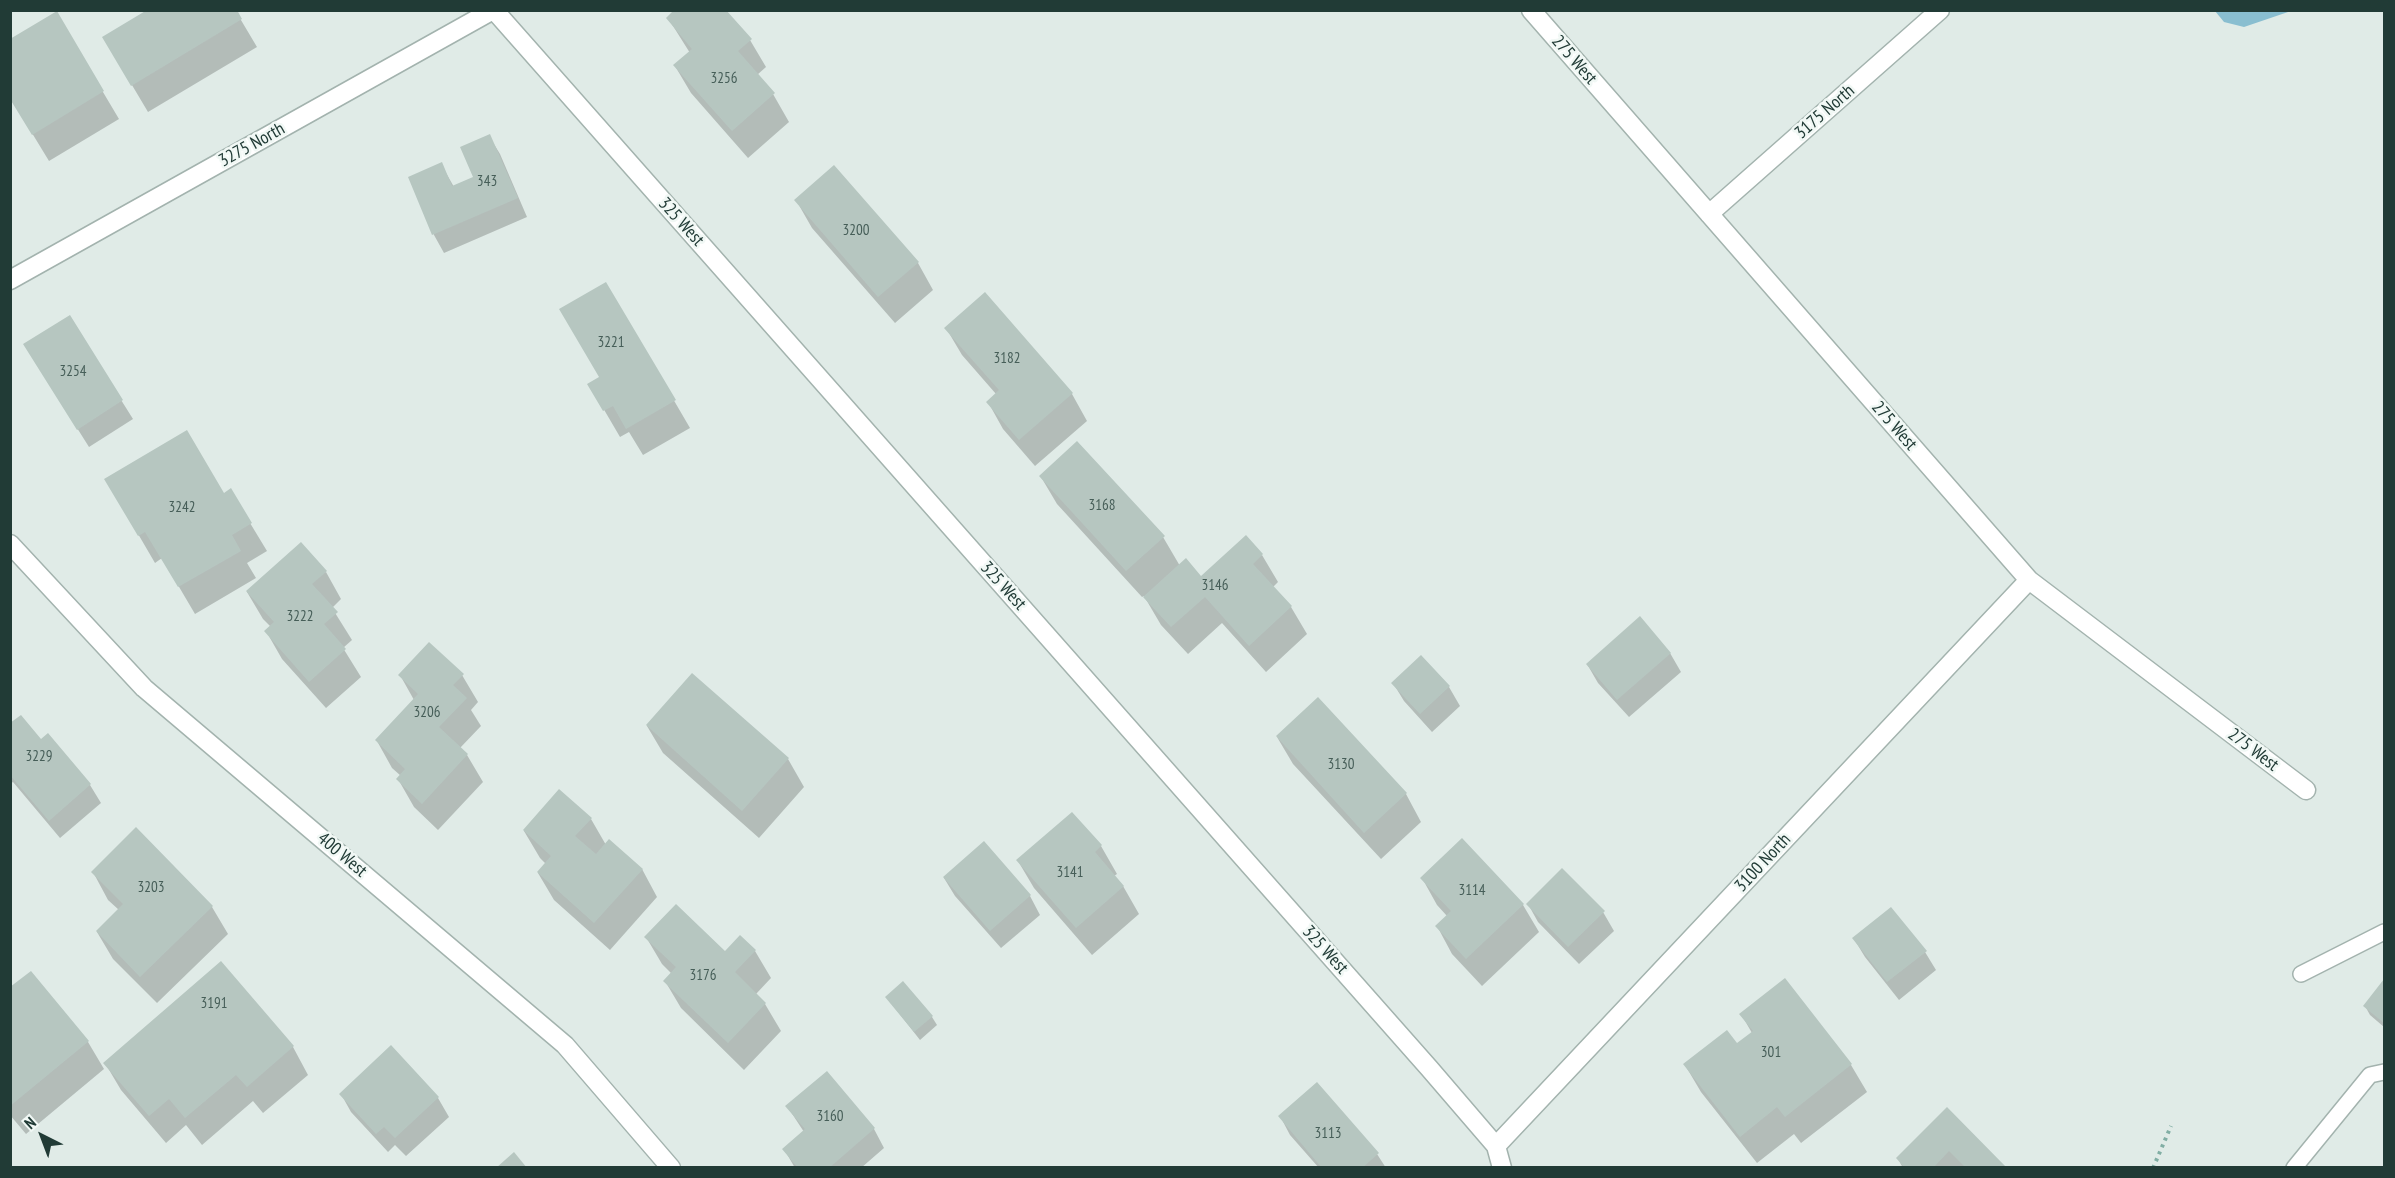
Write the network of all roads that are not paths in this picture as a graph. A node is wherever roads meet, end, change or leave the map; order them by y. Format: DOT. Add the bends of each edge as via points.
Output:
graph roads {
  1 [pos="493,10"];
  2 [pos="1531,10"];
  3 [pos="1940,10"];
  4 [pos="1709,214"];
  5 [pos="10,280"];
  6 [pos="10,544"];
  7 [pos="2029,580"];
  8 [pos="2306,790"];
  9 [pos="2385,932"];
  10 [pos="2301,974"];
  11 [pos="2385,1072"];
  12 [pos="1496,1146"];
  13 [pos="671,1167"];
  14 [pos="1502,1167"];
  15 [pos="2294,1167"];
  1 -- 5 [label="street, 3275 North"];
  1 -- 12 [label="street, 325 West"];
  2 -- 4 [label="street, 275 West"];
  3 -- 4 [label="street, 3175 North"];
  4 -- 7 [label="street, 275 West"];
  6 -- 13 [label="street, 400 West" via="144,688 565,1045"];
  7 -- 8 [label="street, 275 West"];
  7 -- 12 [label="street, 3100 North"];
  9 -- 10 [label="lane"];
  11 -- 15 [label="lane" via="2370,1075"];
  12 -- 14 [label="street, 325 West"];
}
